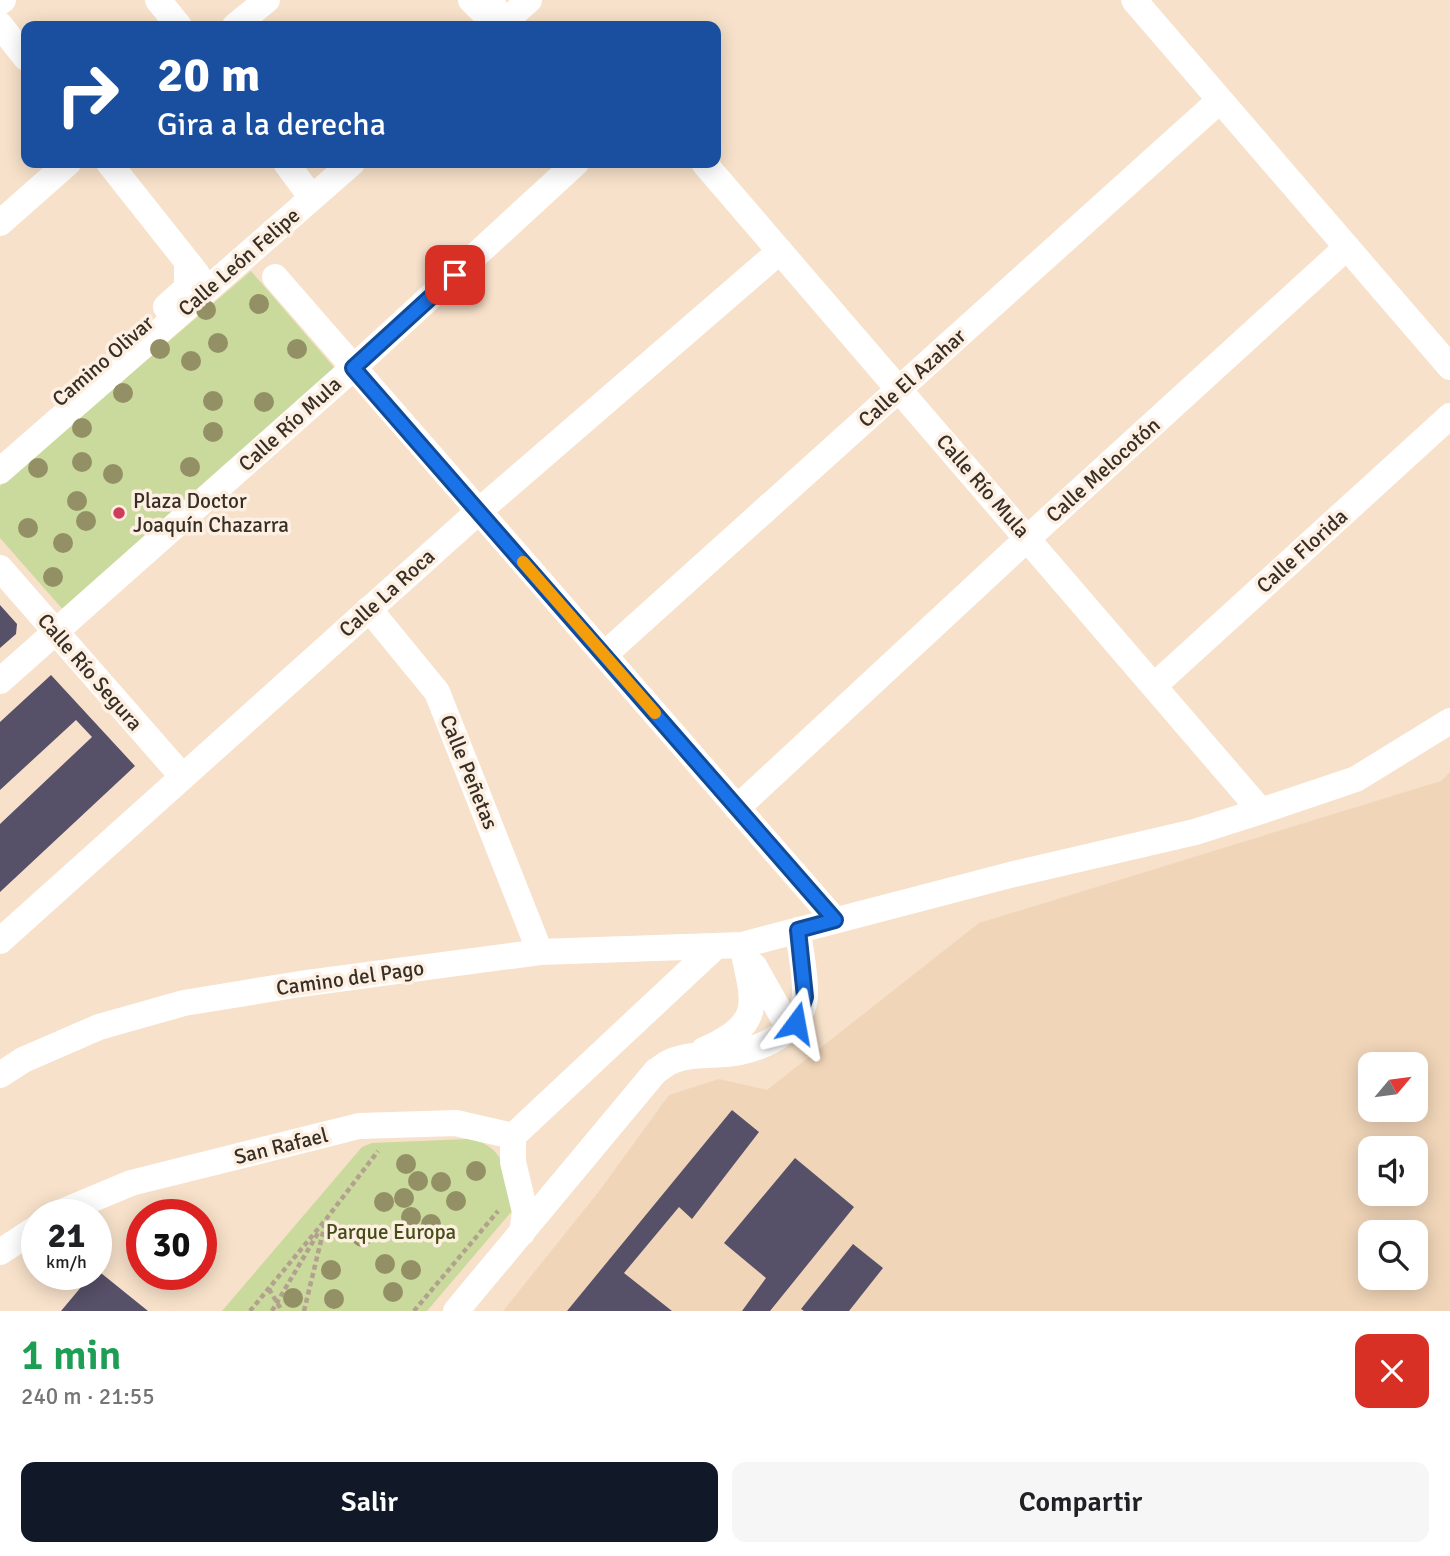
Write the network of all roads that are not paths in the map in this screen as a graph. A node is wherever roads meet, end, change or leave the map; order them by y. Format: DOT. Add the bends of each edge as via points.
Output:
graph roads {
  1 [pos="159,0"];
  2 [pos="267,0"];
  3 [pos="471,0"];
  4 [pos="493,0"];
  5 [pos="529,0"];
  6 [pos="1134,0"];
  7 [pos="175,21"];
  8 [pos="241,21"];
  9 [pos="506,21"];
  10 [pos="0,25"];
  11 [pos="21,52"];
  12 [pos="1220,100"];
  13 [pos="62,168"];
  14 [pos="113,168"];
  15 [pos="290,168"];
  16 [pos="344,168"];
  17 [pos="571,168"];
  18 [pos="708,168"];
  19 [pos="308,192"];
  20 [pos="0,223"];
  21 [pos="1347,247"];
  22 [pos="780,251"];
  23 [pos="187,262"];
  24 [pos="275,277"];
  25 [pos="209,288"];
  26 [pos="1450,367"];
  27 [pos="353,368"];
  28 [pos="899,389"];
  29 [pos="1450,416"];
  30 [pos="0,450"];
  31 [pos="0,471"];
  32 [pos="479,511"];
  33 [pos="1028,538"];
  34 [pos="0,568"];
  35 [pos="369,609"];
  36 [pos="55,632"];
  37 [pos="604,655"];
  38 [pos="0,681"];
  39 [pos="1155,685"];
  40 [pos="1450,721"];
  41 [pos="181,776"];
  42 [pos="737,808"];
  43 [pos="1261,811"];
  44 [pos="835,920"];
  45 [pos="798,930"];
  46 [pos="0,941"];
  47 [pos="742,945"];
  48 [pos="714,948"];
  49 [pos="540,953"];
  50 [pos="789,1028"];
  51 [pos="690,1057"];
  52 [pos="0,1075"];
  53 [pos="513,1136"];
  54 [pos="93,1199"];
  55 [pos="522,1233"];
  56 [pos="21,1238"];
  57 [pos="0,1252"];
  58 [pos="456,1311"];
  1 -- 7 [label="street"];
  2 -- 8 [label="street"];
  3 -- 4 [label="street" via="481,10"];
  5 -- 9 [label="street"];
  6 -- 12 [label="street"];
  10 -- 11 [label="street"];
  12 -- 21 [label="street"];
  12 -- 28 [label="street, Calle El Azahar"];
  13 -- 20 [label="street"];
  14 -- 23 [label="street"];
  15 -- 19 [label="street"];
  16 -- 19 [label="street, Calle León Felipe"];
  17 -- 27 [label="street, Calle Río Mula"];
  18 -- 22 [label="street, Calle Río Mula"];
  19 -- 25 [label="street, Calle León Felipe"];
  21 -- 26 [label="street"];
  21 -- 33 [label="street, Calle Melocotón"];
  22 -- 28 [label="street, Calle Río Mula"];
  22 -- 32 [label="street, Calle La Roca"];
  23 -- 25 [label="street"];
  23 -- 30 [label="street, Camino Olivar" via="187,288"];
  24 -- 27 [label="street"];
  25 -- 31 [label="street, Calle León Felipe"];
  27 -- 32 [label="street"];
  27 -- 36 [label="street, Calle Río Mula"];
  28 -- 33 [label="street, Calle Río Mula"];
  28 -- 37 [label="street, Calle El Azahar"];
  29 -- 39 [label="street, Calle Florida"];
  32 -- 35 [label="street, Calle La Roca"];
  32 -- 37 [label="street"];
  33 -- 39 [label="street, Calle Río Mula"];
  33 -- 42 [label="street, Calle Melocotón"];
  34 -- 36 [label="street, Calle Río Segura"];
  35 -- 41 [label="street, Calle La Roca"];
  35 -- 49 [label="street, Calle Peñetas" via="437,692"];
  36 -- 38 [label="street, Calle Río Mula"];
  36 -- 41 [label="street, Calle Río Segura"];
  37 -- 42 [label="street"];
  39 -- 43 [label="street, Calle Río Mula"];
  40 -- 43 [label="street, Camino del Pago" via="1356,779"];
  41 -- 46 [label="street, Calle La Roca"];
  42 -- 44 [label="street"];
  43 -- 44 [label="street, Camino del Pago" via="1195,832"];
  44 -- 45 [label="street, Camino del Pago"];
  45 -- 47 [label="street, Camino del Pago"];
  45 -- 50 [label="street" via="805,997 796,1023"];
  47 -- 48 [label="street, Camino del Pago"];
  47 -- 50 [label="street"];
  47 -- 51 [label="street" via="752,1011 728,1040"];
  48 -- 49 [label="street, Camino del Pago"];
  48 -- 53 [label="street"];
  49 -- 52 [label="street, Camino del Pago" via="184,1003 99,1027"];
  50 -- 51 [label="street" via="740,1052"];
  51 -- 55 [label="street" via="656,1072"];
  53 -- 54 [label="street, San Rafael" via="456,1123 359,1126 131,1183"];
  53 -- 55 [label="street" via="513,1162 525,1212"];
  55 -- 58 [label="street"];
  56 -- 57 [label="street"];
}
